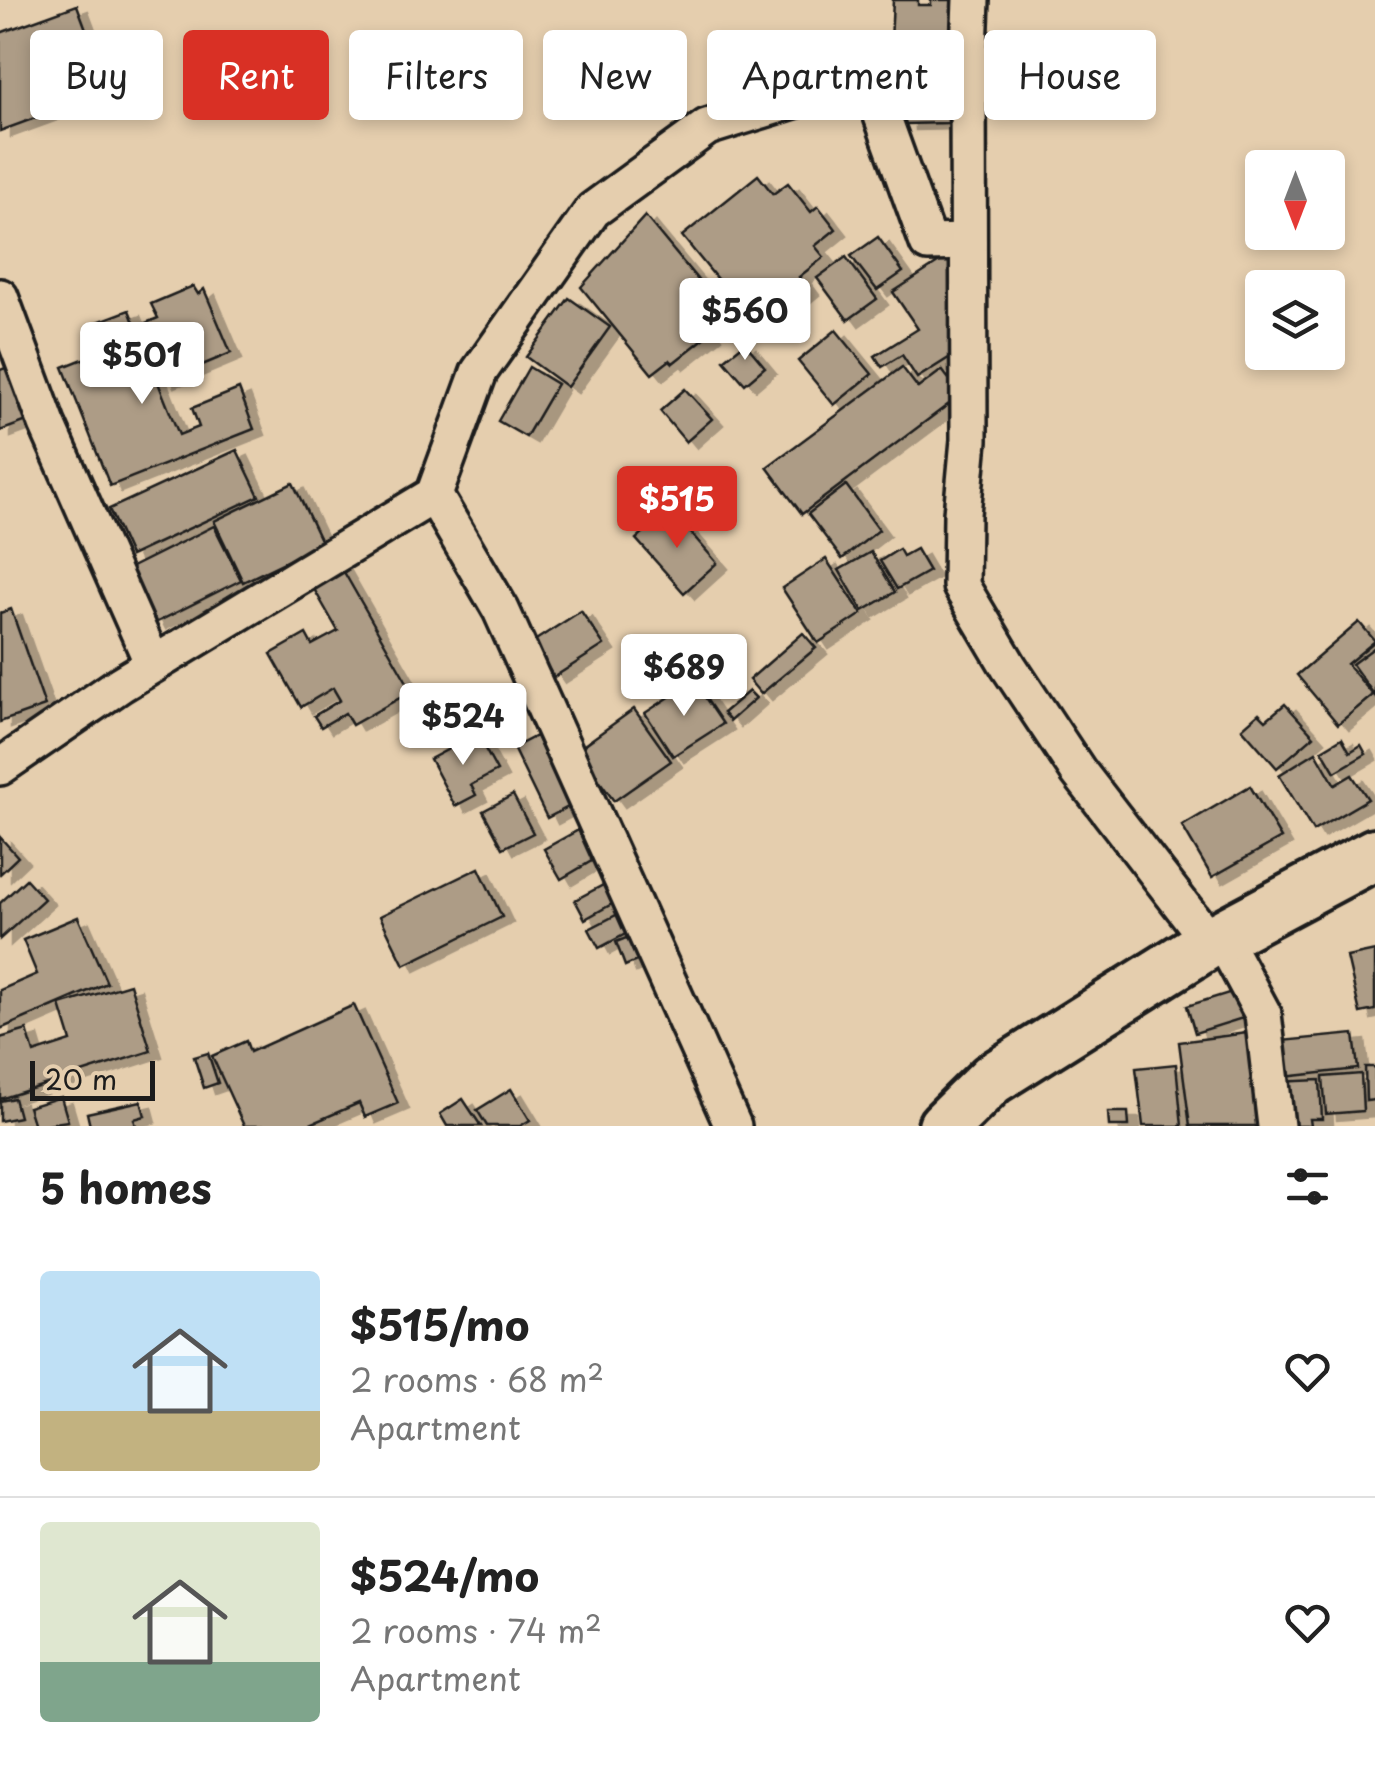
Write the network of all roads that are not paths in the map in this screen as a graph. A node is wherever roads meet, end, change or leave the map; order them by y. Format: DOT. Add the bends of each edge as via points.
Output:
graph roads {
  1 [pos="972,0"];
  2 [pos="968,242"];
  3 [pos="0,297"];
  4 [pos="434,495"];
  5 [pos="153,664"];
  6 [pos="0,767"];
  7 [pos="1375,854"];
  8 [pos="1215,939"];
  9 [pos="733,1126"];
  10 [pos="944,1126"];
  11 [pos="1276,1126"];
  1 -- 2 [label="street"];
  2 -- 4 [label="street" via="928,242 868,77 706,127 593,210 480,372"];
  2 -- 8 [label="street" via="969,440 961,586 1078,771"];
  3 -- 5 [label="street" via="47,424"];
  4 -- 5 [label="street"];
  4 -- 9 [label="street" via="500,610"];
  5 -- 6 [label="street"];
  7 -- 8 [label="main road"];
  8 -- 10 [label="main road" via="992,1079"];
  8 -- 11 [label="street" via="1263,1014"];
}
